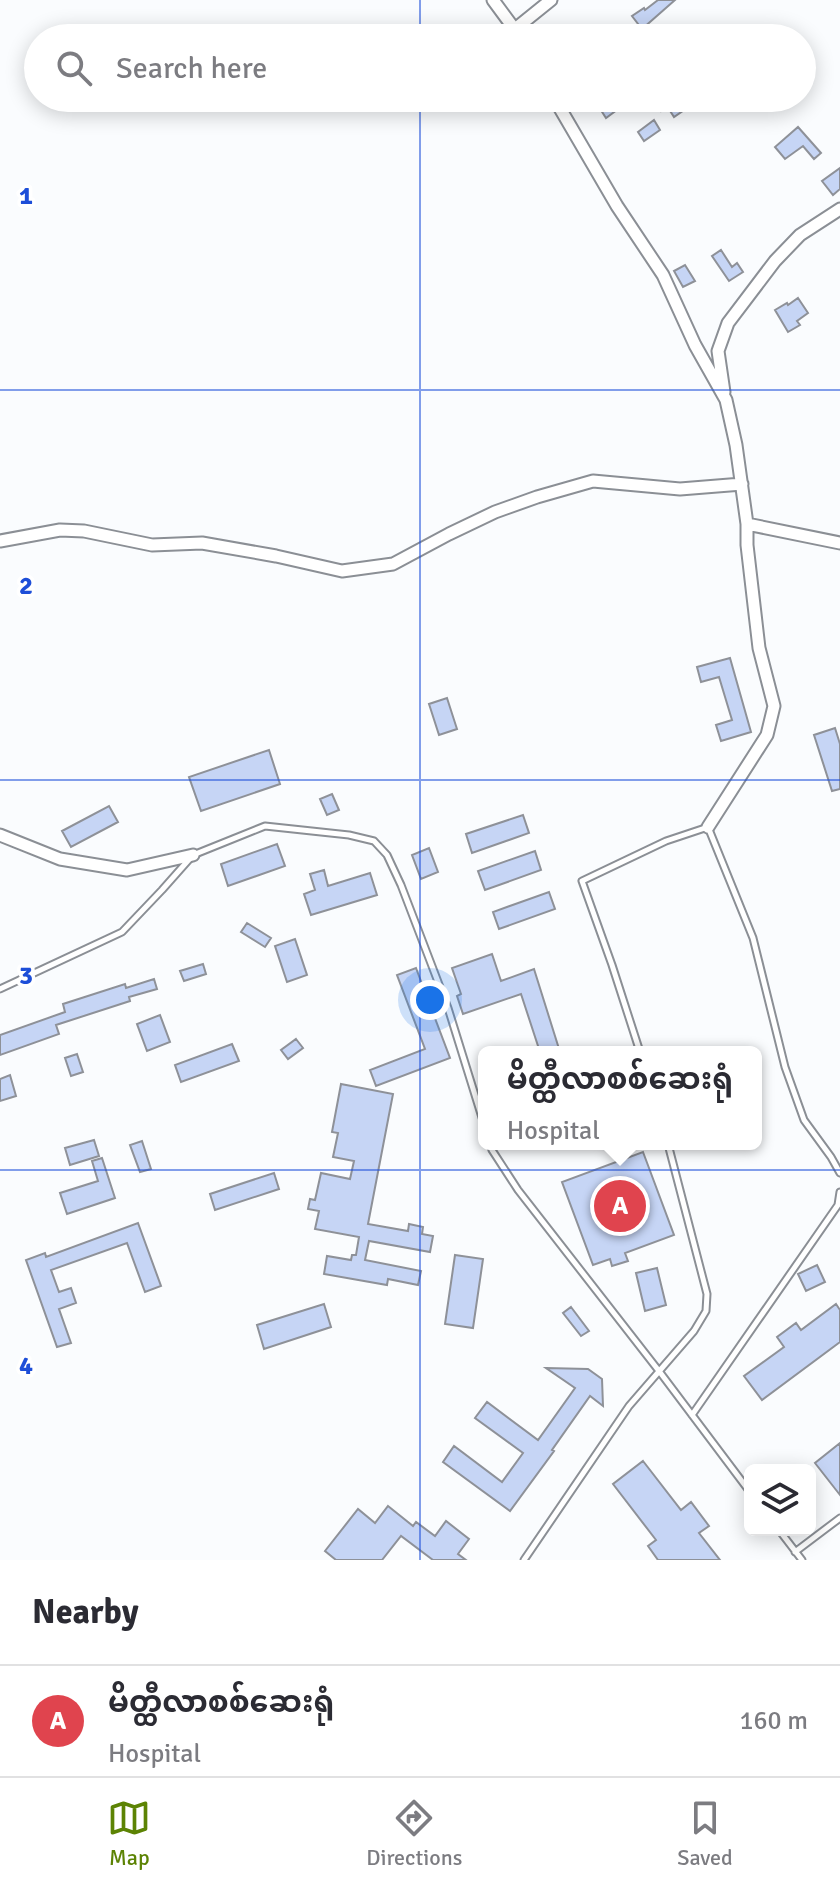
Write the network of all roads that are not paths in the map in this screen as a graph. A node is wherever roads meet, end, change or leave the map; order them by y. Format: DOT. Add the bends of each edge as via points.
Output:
graph roads {
  1 [pos="493,0"];
  2 [pos="551,0"];
  3 [pos="511,24"];
  4 [pos="527,24"];
  5 [pos="562,112"];
  6 [pos="840,209"];
  7 [pos="726,400"];
  8 [pos="742,484"];
  9 [pos="747,524"];
  10 [pos="0,541"];
  11 [pos="840,543"];
  12 [pos="708,827"];
  13 [pos="0,835"];
  14 [pos="193,855"];
  15 [pos="0,989"];
  16 [pos="638,1046"];
  17 [pos="478,1105"];
  18 [pos="492,1150"];
  19 [pos="670,1150"];
  20 [pos="840,1173"];
  21 [pos="840,1192"];
  22 [pos="659,1371"];
  23 [pos="692,1415"];
  24 [pos="744,1484"];
  25 [pos="840,1518"];
  26 [pos="783,1536"];
  27 [pos="795,1552"];
  28 [pos="524,1560"];
  29 [pos="802,1560"];
  1 -- 3 [label="street"];
  2 -- 4 [label="street"];
  5 -- 7 [label="street" via="663,275"];
  6 -- 7 [label="street" via="791,244 728,323 718,351"];
  7 -- 8 [label="street"];
  8 -- 9 [label="street"];
  8 -- 10 [label="street" via="680,489 593,481 495,512 393,564 342,571 202,543 152,545 84,531"];
  9 -- 11 [label="street"];
  9 -- 12 [label="street" via="759,648 774,706 767,735"];
  12 -- 16 [label="lane" via="582,881"];
  12 -- 20 [label="lane" via="753,938 804,1120"];
  13 -- 14 [label="street" via="60,859 127,870"];
  14 -- 15 [label="lane" via="122,932"];
  14 -- 17 [label="lane" via="265,826 374,841 401,885"];
  18 -- 22 [label="lane"];
  19 -- 22 [label="lane" via="707,1294 706,1311 694,1331"];
  21 -- 23 [label="lane" via="838,1205"];
  22 -- 23 [label="lane"];
  22 -- 28 [label="lane" via="629,1406"];
  23 -- 24 [label="lane"];
  25 -- 27 [label="lane"];
  26 -- 27 [label="lane"];
  27 -- 29 [label="lane"];
}
